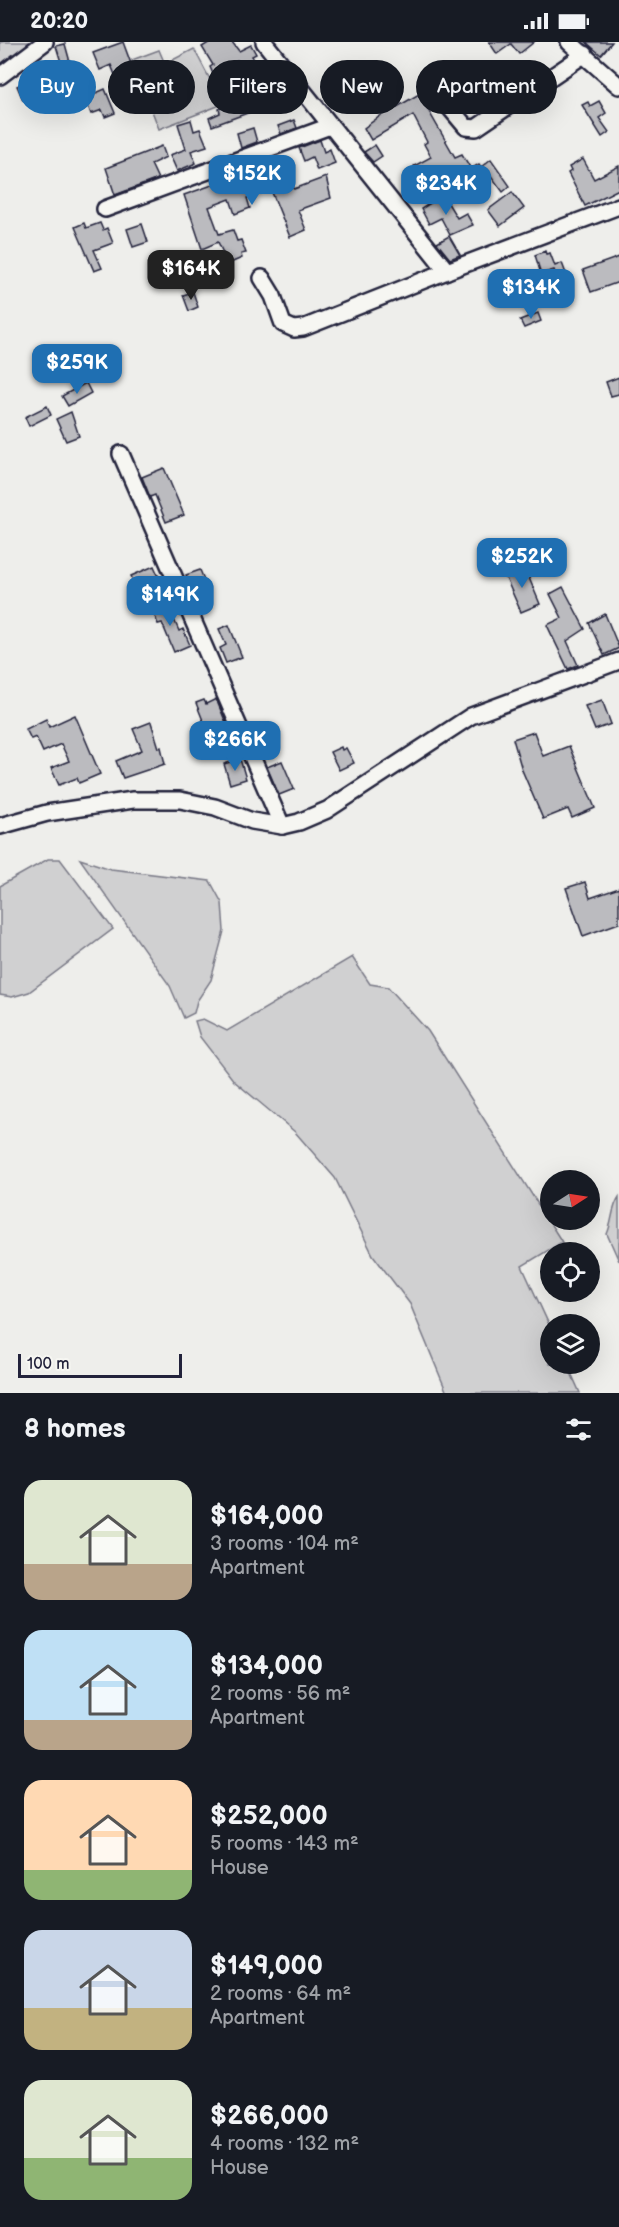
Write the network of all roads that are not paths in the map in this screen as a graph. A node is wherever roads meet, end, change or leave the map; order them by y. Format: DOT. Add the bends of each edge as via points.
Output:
graph roads {
  1 [pos="45,42"];
  2 [pos="264,42"];
  3 [pos="569,42"];
  4 [pos="585,54"];
  5 [pos="557,73"];
  6 [pos="0,76"];
  7 [pos="619,86"];
  8 [pos="455,114"];
  9 [pos="497,114"];
  10 [pos="330,126"];
  11 [pos="619,206"];
  12 [pos="105,209"];
  13 [pos="447,271"];
  14 [pos="262,278"];
  15 [pos="121,454"];
  16 [pos="619,661"];
  17 [pos="0,826"];
  18 [pos="282,826"];
  1 -- 6 [label="street"];
  2 -- 10 [label="street"];
  3 -- 4 [label="street"];
  4 -- 5 [label="street"];
  4 -- 7 [label="street"];
  8 -- 9 [label="street" via="466,127 476,128"];
  10 -- 12 [label="street"];
  10 -- 13 [label="street"];
  11 -- 13 [label="street"];
  13 -- 14 [label="street" via="294,329 283,324"];
  15 -- 18 [label="street"];
  16 -- 18 [label="street" via="471,716 327,810"];
  17 -- 18 [label="street" via="47,813 132,800 180,800"];
}
